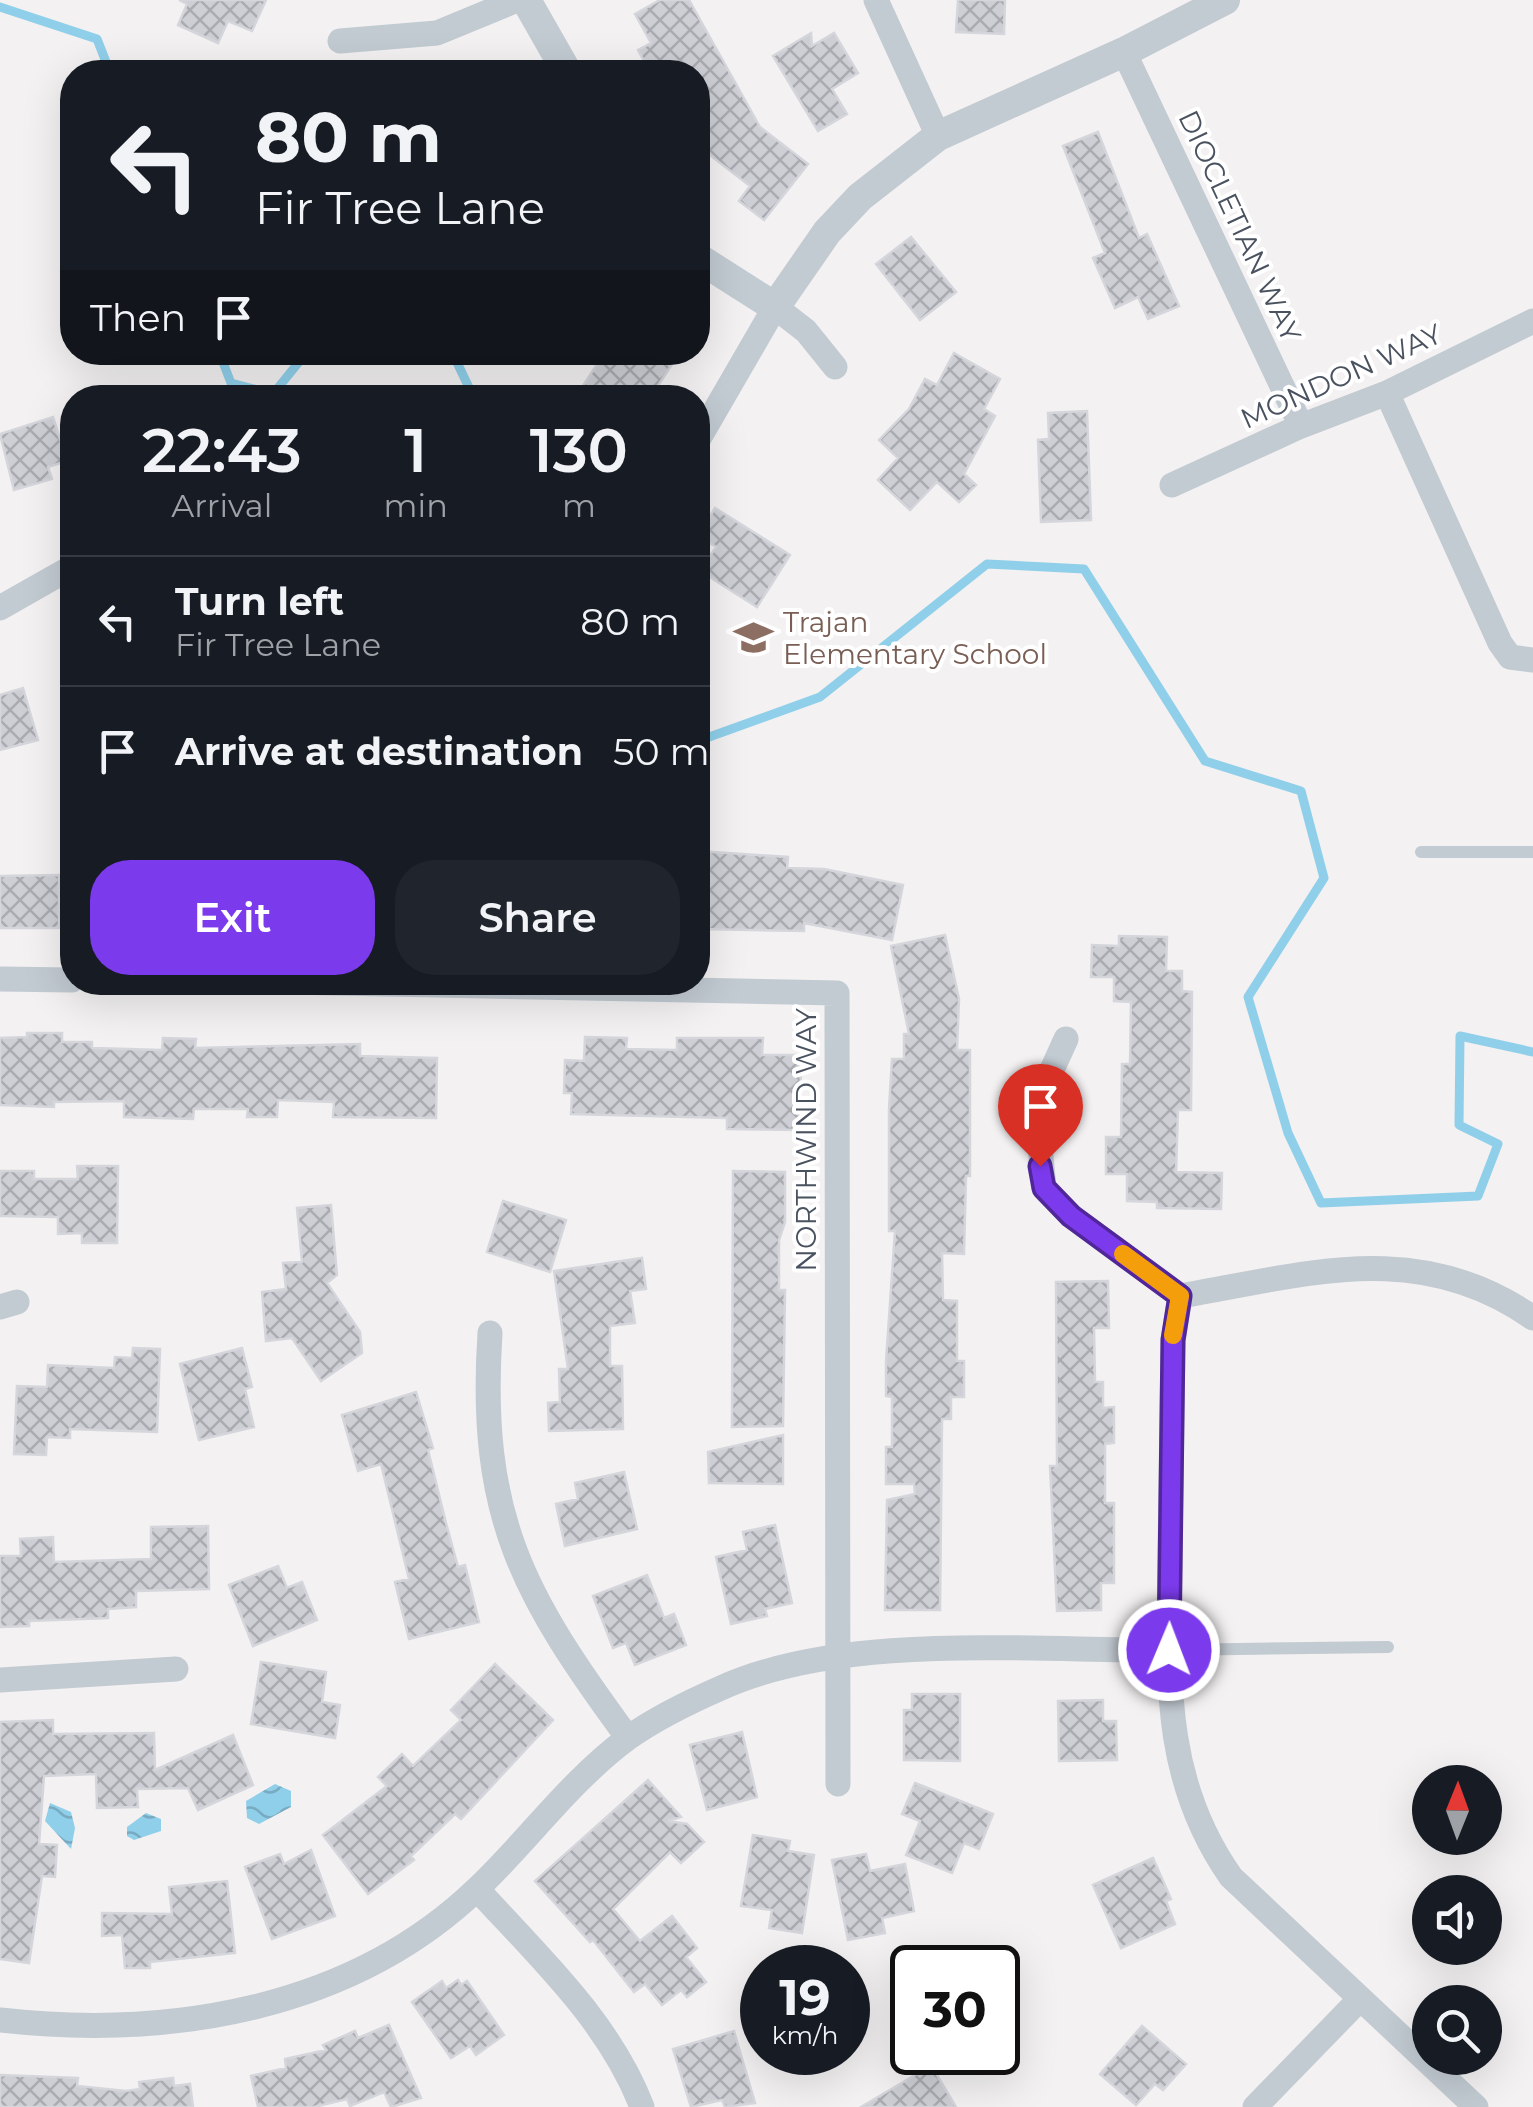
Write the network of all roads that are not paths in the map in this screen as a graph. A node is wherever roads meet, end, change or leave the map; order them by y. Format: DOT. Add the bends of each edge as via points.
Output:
graph roads {
  1 [pos="517,0"];
  2 [pos="526,0"];
  3 [pos="876,0"];
  4 [pos="1224,0"];
  5 [pos="340,41"];
  6 [pos="1124,52"];
  7 [pos="560,60"];
  8 [pos="938,136"];
  9 [pos="710,266"];
  10 [pos="774,307"];
  11 [pos="1533,321"];
  12 [pos="835,367"];
  13 [pos="1388,393"];
  14 [pos="710,419"];
  15 [pos="1301,426"];
  16 [pos="1172,484"];
  17 [pos="60,573"];
  18 [pos="0,608"];
  19 [pos="1533,660"];
  20 [pos="1421,852"];
  21 [pos="1533,852"];
  22 [pos="0,979"];
  23 [pos="60,980"];
  24 [pos="710,990"];
  25 [pos="1066,1038"];
  26 [pos="1180,1296"];
  27 [pos="1533,1318"];
  28 [pos="490,1333"];
  29 [pos="1388,1647"];
  30 [pos="1169,1650"];
  31 [pos="835,1656"];
  32 [pos="176,1669"];
  33 [pos="0,1680"];
  34 [pos="628,1738"];
  35 [pos="838,1784"];
  36 [pos="477,1889"];
  37 [pos="1360,1999"];
  38 [pos="0,2020"];
  39 [pos="642,2107"];
  40 [pos="1255,2107"];
  41 [pos="1476,2107"];
  1 -- 5 [label="street" via="436,33"];
  2 -- 7 [label="street"];
  3 -- 8 [label="street"];
  4 -- 6 [label="street"];
  6 -- 8 [label="street"];
  6 -- 15 [label="street, DIOCLETIAN WAY"];
  8 -- 10 [label="street" via="860,197"];
  9 -- 10 [label="street"];
  10 -- 12 [label="street" via="806,331"];
  10 -- 14 [label="street"];
  11 -- 13 [label="street, MONDON WAY"];
  13 -- 15 [label="street, MONDON WAY"];
  13 -- 19 [label="street" via="1500,643 1510,657"];
  15 -- 16 [label="street, MONDON WAY"];
  17 -- 18 [label="street"];
  20 -- 21 [label="lane"];
  22 -- 23 [label="street"];
  24 -- 31 [label="street, NORTHWIND WAY" via="837,993"];
  25 -- 26 [label="street" via="1036,1106 1044,1188 1071,1216"];
  26 -- 27 [label="street" via="1305,1271 1392,1267 1458,1281"];
  26 -- 30 [label="street" via="1173,1340"];
  28 -- 34 [label="street" via="489,1448 512,1550 555,1638"];
  29 -- 30 [label="lane"];
  30 -- 31 [label="street"];
  30 -- 37 [label="street" via="1176,1752 1205,1840 1231,1877"];
  31 -- 34 [label="street" via="724,1686"];
  31 -- 35 [label="street"];
  32 -- 33 [label="street"];
  34 -- 36 [label="street"];
  36 -- 38 [label="street" via="370,1964 283,2000 154,2025"];
  36 -- 39 [label="street" via="580,2004 611,2045"];
  37 -- 40 [label="street"];
  37 -- 41 [label="street"];
}
